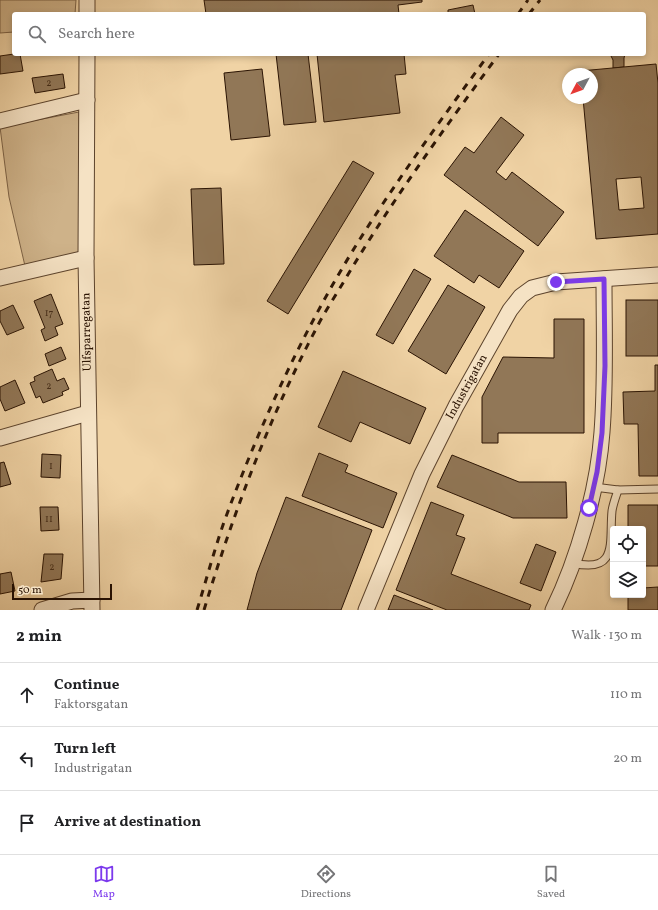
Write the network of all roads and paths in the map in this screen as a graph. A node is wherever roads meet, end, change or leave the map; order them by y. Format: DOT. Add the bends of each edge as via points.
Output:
graph roads {
  1 [pos="87,0"];
  2 [pos="87,12"];
  3 [pos="87,56"];
  4 [pos="87,100"];
  5 [pos="0,121"];
  6 [pos="86,258"];
  7 [pos="658,275"];
  8 [pos="0,278"];
  9 [pos="604,279"];
  10 [pos="88,413"];
  11 [pos="0,438"];
  12 [pos="594,487"];
  13 [pos="658,489"];
  14 [pos="618,490"];
  15 [pos="573,563"];
  16 [pos="92,605"];
  17 [pos="42,610"];
  18 [pos="366,610"];
  19 [pos="553,610"];
  1 -- 2 [label="street"];
  3 -- 4 [label="street, Ulfsparregatan"];
  4 -- 5 [label="street"];
  4 -- 6 [label="street, Ulfsparregatan"];
  6 -- 8 [label="street"];
  6 -- 10 [label="street, Ulfsparregatan"];
  7 -- 9 [label="street, Industrigatan"];
  9 -- 12 [label="street" via="605,366 602,433"];
  9 -- 18 [label="street, Industrigatan" via="556,282 532,288 521,296 510,310 456,406 422,474"];
  10 -- 11 [label="street"];
  10 -- 16 [label="street, Ulfsparregatan"];
  12 -- 14 [label="lane"];
  12 -- 15 [label="street"];
  13 -- 14 [label="lane"];
  14 -- 15 [label="lane" via="612,509 611,549 605,560 587,566"];
  15 -- 19 [label="street"];
  16 -- 17 [label="street" via="72,601"];
}
